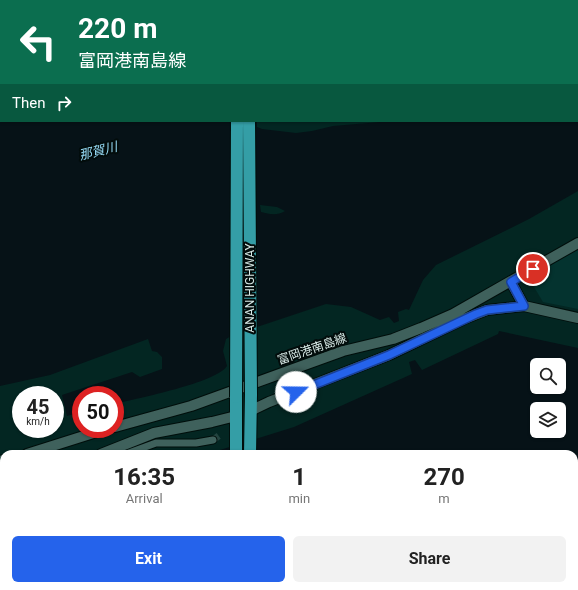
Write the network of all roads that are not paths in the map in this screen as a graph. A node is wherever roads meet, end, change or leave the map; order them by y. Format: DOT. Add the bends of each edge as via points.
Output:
graph roads {
  1 [pos="237,122"];
  2 [pos="249,122"];
  3 [pos="578,243"];
  4 [pos="511,282"];
  5 [pos="524,306"];
  6 [pos="578,318"];
  7 [pos="250,411"];
  8 [pos="236,416"];
  9 [pos="124,425"];
  10 [pos="78,438"];
  11 [pos="213,440"];
  12 [pos="40,450"];
  13 [pos="112,450"];
  14 [pos="137,450"];
  15 [pos="236,450"];
  16 [pos="250,450"];
  1 -- 8 [label="highway, ANAN HIGHWAY, bridge"];
  2 -- 7 [label="highway, ANAN HIGHWAY, bridge"];
  3 -- 4 [label="main road, 富岡港南島線"];
  4 -- 5 [label="main road"];
  4 -- 9 [label="main road, 富岡港南島線" via="453,314 393,339 343,351 191,406"];
  5 -- 6 [label="main road"];
  5 -- 7 [label="main road" via="487,310 389,355"];
  7 -- 16 [label="highway, ANAN HIGHWAY"];
  8 -- 13 [label="main road" via="154,433"];
  8 -- 15 [label="highway, ANAN HIGHWAY"];
  10 -- 12 [label="main road"];
  11 -- 14 [label="street" via="196,443 156,443"];
}
